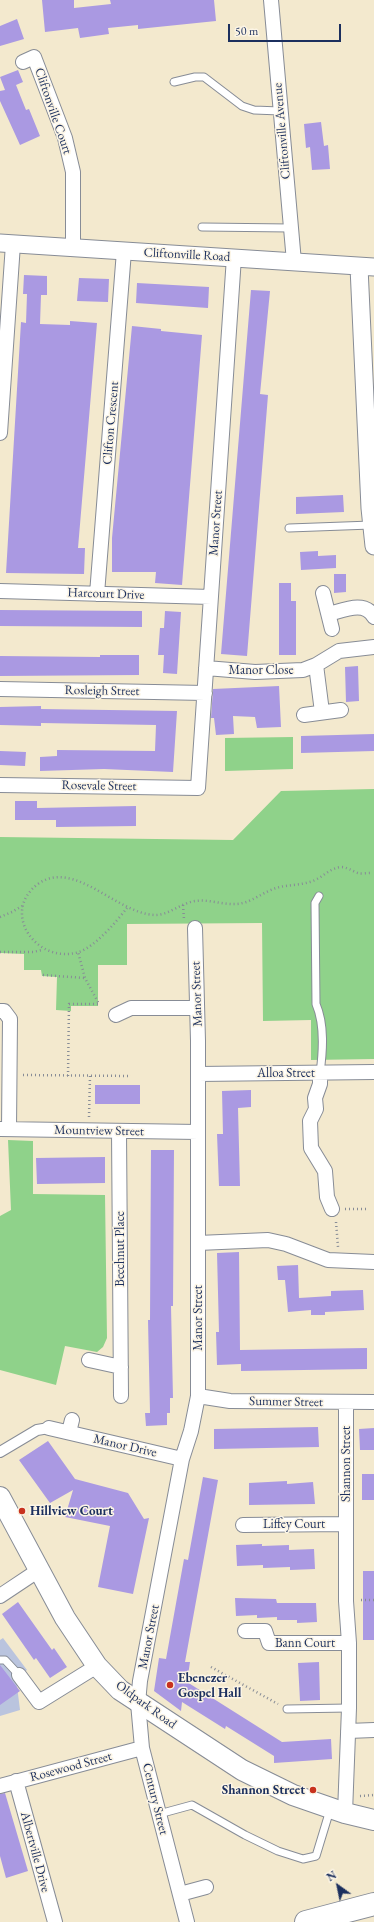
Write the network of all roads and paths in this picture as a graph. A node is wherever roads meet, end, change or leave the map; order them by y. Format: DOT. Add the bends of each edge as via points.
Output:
graph roads {
  1 [pos="271,0"];
  2 [pos="23,62"];
  3 [pos="174,82"];
  4 [pos="280,111"];
  5 [pos="202,227"];
  6 [pos="290,228"];
  7 [pos="6,244"];
  8 [pos="73,249"];
  9 [pos="124,251"];
  10 [pos="234,257"];
  11 [pos="294,262"];
  12 [pos="366,267"];
  13 [pos="0,433"];
  14 [pos="372,480"];
  15 [pos="372,525"];
  16 [pos="289,528"];
  17 [pos="374,546"];
  18 [pos="0,591"];
  19 [pos="323,593"];
  20 [pos="97,594"];
  21 [pos="211,597"];
  22 [pos="329,614"];
  23 [pos="374,616"];
  24 [pos="332,629"];
  25 [pos="374,647"];
  26 [pos="316,665"];
  27 [pos="206,668"];
  28 [pos="0,689"];
  29 [pos="205,693"];
  30 [pos="341,710"];
  31 [pos="322,712"];
  32 [pos="304,715"];
  33 [pos="0,785"];
  34 [pos="198,788"];
  35 [pos="370,873"];
  36 [pos="319,896"];
  37 [pos="23,905"];
  38 [pos="127,908"];
  39 [pos="0,916"];
  40 [pos="195,928"];
  41 [pos="43,950"];
  42 [pos="0,952"];
  43 [pos="78,952"];
  44 [pos="43,975"];
  45 [pos="85,978"];
  46 [pos="197,1008"];
  47 [pos="0,1011"];
  48 [pos="116,1015"];
  49 [pos="374,1072"];
  50 [pos="320,1073"];
  51 [pos="9,1074"];
  52 [pos="198,1074"];
  53 [pos="68,1076"];
  54 [pos="90,1076"];
  55 [pos="130,1076"];
  56 [pos="4,1129"];
  57 [pos="89,1131"];
  58 [pos="119,1131"];
  59 [pos="198,1132"];
  60 [pos="332,1209"];
  61 [pos="368,1209"];
  62 [pos="198,1243"];
  63 [pos="338,1261"];
  64 [pos="374,1262"];
  65 [pos="89,1360"];
  66 [pos="121,1367"];
  67 [pos="121,1396"];
  68 [pos="198,1396"];
  69 [pos="374,1402"];
  70 [pos="346,1403"];
  71 [pos="49,1428"];
  72 [pos="0,1452"];
  73 [pos="182,1459"];
  74 [pos="0,1497"];
  75 [pos="346,1524"];
  76 [pos="243,1525"];
  77 [pos="39,1570"];
  78 [pos="0,1596"];
  79 [pos="245,1631"];
  80 [pos="349,1643"];
  81 [pos="0,1660"];
  82 [pos="97,1666"];
  83 [pos="211,1667"];
  84 [pos="19,1675"];
  85 [pos="138,1703"];
  86 [pos="349,1708"];
  87 [pos="287,1709"];
  88 [pos="374,1730"];
  89 [pos="348,1731"];
  90 [pos="142,1748"];
  91 [pos="16,1781"];
  92 [pos="0,1786"];
  93 [pos="374,1795"];
  94 [pos="358,1796"];
  95 [pos="338,1810"];
  96 [pos="159,1814"];
  97 [pos="374,1820"];
  98 [pos="206,1887"];
  99 [pos="180,1894"];
  100 [pos="374,1904"];
  101 [pos="55,1922"];
  102 [pos="187,1922"];
  103 [pos="306,1922"];
  1 -- 4 [label="street, Cliftonville Avenue"];
  2 -- 8 [label="street, Cliftonville Court" via="34,57 65,138 73,172"];
  3 -- 4 [label="lane" via="204,77 242,106 254,110"];
  4 -- 6 [label="street, Cliftonville Avenue"];
  5 -- 6 [label="lane"];
  6 -- 11 [label="street, Cliftonville Avenue"];
  7 -- 8 [label="street, Cliftonville Road"];
  7 -- 13 [label="street"];
  8 -- 9 [label="street, Cliftonville Road"];
  9 -- 10 [label="street, Cliftonville Road"];
  9 -- 20 [label="street, Clifton Crescent"];
  10 -- 11 [label="street, Cliftonville Road"];
  10 -- 21 [label="street, Manor Street"];
  11 -- 12 [label="street, Cliftonville Road"];
  12 -- 14 [label="street"];
  14 -- 15 [label="street"];
  15 -- 16 [label="lane"];
  15 -- 17 [label="street"];
  18 -- 20 [label="street, Harcourt Drive"];
  19 -- 22 [label="street"];
  20 -- 21 [label="street, Harcourt Drive"];
  21 -- 27 [label="street, Manor Street"];
  22 -- 23 [label="street" via="362,606 371,610"];
  22 -- 24 [label="street"];
  25 -- 26 [label="street, Manor Close" via="339,651"];
  26 -- 27 [label="street, Manor Close" via="303,670 255,672"];
  26 -- 31 [label="street"];
  27 -- 29 [label="street, Manor Street"];
  28 -- 29 [label="street, Rosleigh Street"];
  29 -- 34 [label="street, Manor Street"];
  30 -- 31 [label="street"];
  31 -- 32 [label="street"];
  33 -- 34 [label="street, Rosevale Street"];
  35 -- 38 [label="path" via="359,873 341,867 305,884 274,889 247,902 236,904 194,901 161,915 149,915"];
  36 -- 50 [label="lane" via="315,903 316,1004 321,1016"];
  37 -- 38 [label="path" via="38,884 52,878 67,877"];
  37 -- 39 [label="path"];
  37 -- 41 [label="path" via="25,930 34,943"];
  38 -- 43 [label="path" via="92,944"];
  40 -- 46 [label="street, Manor Street"];
  41 -- 42 [label="path"];
  41 -- 43 [label="path" via="56,953"];
  43 -- 45 [label="path"];
  44 -- 45 [label="path"];
  45 -- 53 [label="path" via="100,1003 69,1004"];
  46 -- 48 [label="street" via="131,1008"];
  46 -- 52 [label="street, Manor Street"];
  47 -- 51 [label="street" via="4,1011 10,1019"];
  49 -- 50 [label="street, Alloa Street"];
  50 -- 52 [label="street, Alloa Street"];
  50 -- 60 [label="street" via="320,1084 315,1098 316,1109 310,1121 311,1148 325,1171 327,1197"];
  51 -- 53 [label="path"];
  51 -- 56 [label="street"];
  52 -- 59 [label="street, Manor Street"];
  53 -- 54 [label="path"];
  54 -- 55 [label="path"];
  54 -- 57 [label="path"];
  56 -- 57 [label="street, Mountview Street"];
  57 -- 58 [label="street, Mountview Street"];
  58 -- 59 [label="street, Mountview Street"];
  58 -- 66 [label="street, Beechnut Place"];
  59 -- 62 [label="street, Manor Street"];
  60 -- 61 [label="path"];
  60 -- 63 [label="path" via="336,1218"];
  62 -- 63 [label="street" via="268,1240"];
  62 -- 68 [label="street, Manor Street"];
  63 -- 64 [label="street"];
  65 -- 66 [label="street"];
  66 -- 67 [label="street, Beechnut Place"];
  68 -- 70 [label="street, Summer Street" via="230,1401"];
  68 -- 73 [label="street, Manor Street"];
  69 -- 70 [label="street, Summer Street"];
  70 -- 75 [label="street, Shannon Street"];
  71 -- 72 [label="street, Manor Drive" via="37,1430"];
  71 -- 73 [label="street, Manor Drive" via="71,1426"];
  73 -- 85 [label="street, Manor Street"];
  74 -- 77 [label="main road, Oldpark Road"];
  75 -- 76 [label="street, Liffey Court"];
  75 -- 80 [label="street, Shannon Street"];
  77 -- 78 [label="street"];
  77 -- 82 [label="main road, Oldpark Road" via="65,1618"];
  79 -- 80 [label="street, Bann Court" via="265,1631 269,1643"];
  80 -- 86 [label="street, Shannon Street"];
  81 -- 84 [label="lane" via="5,1660"];
  82 -- 84 [label="street" via="39,1702"];
  82 -- 85 [label="main road, Oldpark Road" via="120,1690"];
  83 -- 87 [label="path"];
  85 -- 90 [label="street, Century Street"];
  85 -- 95 [label="main road, Oldpark Road" via="242,1770 292,1795"];
  86 -- 87 [label="lane"];
  86 -- 89 [label="street, Shannon Street"];
  88 -- 89 [label="street"];
  89 -- 95 [label="street, Shannon Street"];
  90 -- 91 [label="street, Rosewood Street"];
  90 -- 96 [label="street, Century Street"];
  91 -- 92 [label="street, Rosewood Street"];
  91 -- 101 [label="street, Albertville Drive"];
  93 -- 94 [label="path"];
  95 -- 96 [label="lane" via="316,1856 304,1859 278,1851 192,1805"];
  95 -- 97 [label="main road, Oldpark Road"];
  96 -- 99 [label="street, Century Street"];
  98 -- 99 [label="street"];
  99 -- 102 [label="street, Century Street"];
  100 -- 103 [label="main road"];
}
